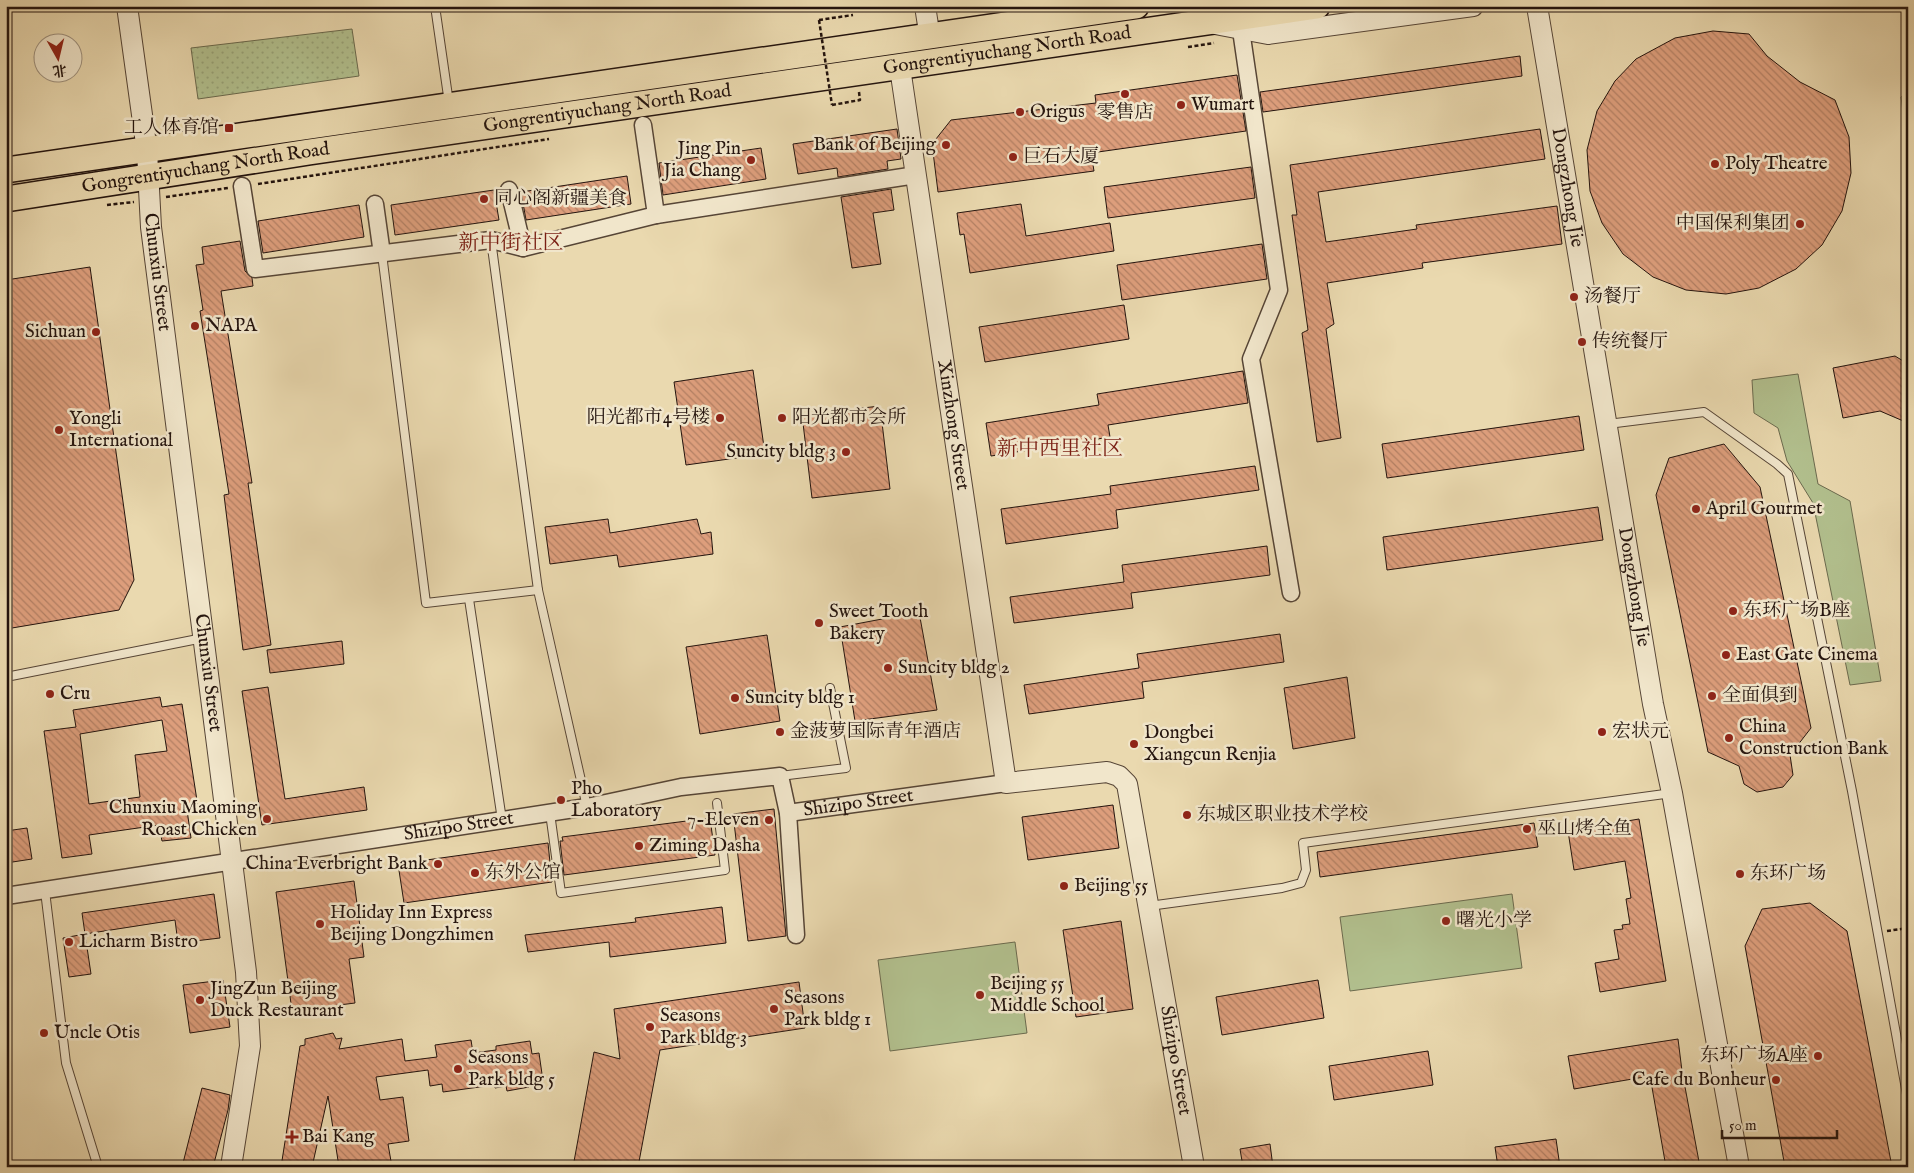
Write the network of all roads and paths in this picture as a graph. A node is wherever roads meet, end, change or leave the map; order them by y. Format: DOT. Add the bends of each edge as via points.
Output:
graph roads {
  1 [pos="127,6"];
  2 [pos="435,6"];
  3 [pos="925,6"];
  4 [pos="1136,6"];
  5 [pos="1317,6"];
  6 [pos="1473,6"];
  7 [pos="1538,6"];
  8 [pos="853,15"];
  9 [pos="1208,22"];
  10 [pos="1240,30"];
  11 [pos="930,38"];
  12 [pos="900,68"];
  13 [pos="859,92"];
  14 [pos="450,107"];
  15 [pos="643,125"];
  16 [pos="147,151"];
  17 [pos="6,170"];
  18 [pos="916,175"];
  19 [pos="148,178"];
  20 [pos="242,186"];
  21 [pos="509,190"];
  22 [pos="6,199"];
  23 [pos="375,204"];
  24 [pos="656,215"];
  25 [pos="491,240"];
  26 [pos="523,248"];
  27 [pos="382,254"];
  28 [pos="1606,424"];
  29 [pos="538,590"];
  30 [pos="1291,593"];
  31 [pos="468,599"];
  32 [pos="203,638"];
  33 [pos="6,677"];
  34 [pos="830,688"];
  35 [pos="780,776"];
  36 [pos="1006,783"];
  37 [pos="1672,793"];
  38 [pos="717,803"];
  39 [pos="587,807"];
  40 [pos="550,813"];
  41 [pos="788,813"];
  42 [pos="502,820"];
  43 [pos="232,862"];
  44 [pos="45,891"];
  45 [pos="6,896"];
  46 [pos="1149,906"];
  47 [pos="1908,928"];
  48 [pos="1878,932"];
  49 [pos="796,935"];
  50 [pos="1908,1100"];
  51 [pos="98,1167"];
  52 [pos="231,1167"];
  53 [pos="1194,1167"];
  54 [pos="1739,1167"];
  1 -- 16 [label="street, Chunxiu Street"];
  2 -- 14 [label="lane"];
  3 -- 11 [label="street"];
  4 -- 11 [label="main road, Gongrentiyuchang North Road"];
  5 -- 9 [label="main road, Gongrentiyuchang North Road"];
  6 -- 10 [label="street, Gongrentiyuchang North Road" via="1268,34"];
  7 -- 28 [label="street, Dongzhong Jie"];
  8 -- 13 [label="path, bridge" via="819,20 832,105 860,100"];
  9 -- 10 [label="street, Gongrentiyuchang North Road"];
  9 -- 12 [label="main road, Gongrentiyuchang North Road"];
  10 -- 30 [label="street" via="1279,290 1251,359"];
  11 -- 14 [label="main road, Gongrentiyuchang North Road"];
  12 -- 18 [label="street, Xinzhong Street"];
  12 -- 19 [label="main road, Gongrentiyuchang North Road"];
  14 -- 16 [label="main road, Gongrentiyuchang North Road"];
  15 -- 24 [label="street"];
  16 -- 17 [label="main road, Gongrentiyuchang North Road"];
  16 -- 19 [label="street, Chunxiu Street"];
  18 -- 24 [label="street"];
  18 -- 36 [label="street, Xinzhong Street"];
  19 -- 22 [label="main road, Gongrentiyuchang North Road"];
  19 -- 32 [label="street, Chunxiu Street" via="151,227"];
  20 -- 27 [label="street" via="255,269"];
  21 -- 26 [label="street"];
  23 -- 27 [label="street"];
  24 -- 26 [label="street"];
  25 -- 26 [label="street"];
  25 -- 27 [label="street"];
  25 -- 29 [label="lane"];
  27 -- 31 [label="lane" via="426,604"];
  28 -- 37 [label="street, Dongzhong Jie" via="1653,704"];
  28 -- 48 [label="lane" via="1704,412 1788,474"];
  29 -- 31 [label="lane"];
  29 -- 39 [label="lane"];
  31 -- 42 [label="lane"];
  32 -- 33 [label="lane"];
  32 -- 43 [label="street, Chunxiu Street"];
  34 -- 35 [label="lane" via="846,768"];
  35 -- 39 [label="street, Shizipo Street" via="681,787"];
  35 -- 41 [label="street, Shizipo Street"];
  36 -- 41 [label="street, Shizipo Street"];
  36 -- 46 [label="street, Shizipo Street" via="1107,772 1119,776 1127,784"];
  37 -- 46 [label="lane" via="1303,843 1306,870 1301,883"];
  37 -- 54 [label="street, Dongzhong Jie"];
  38 -- 40 [label="lane" via="725,870 561,893"];
  39 -- 40 [label="street, Shizipo Street"];
  40 -- 42 [label="street, Shizipo Street"];
  41 -- 49 [label="street"];
  42 -- 43 [label="street, Shizipo Street"];
  43 -- 44 [label="street, Shizipo Street"];
  43 -- 52 [label="street, Chunxiu Street" via="246,972 250,1046"];
  44 -- 45 [label="street, Shizipo Street"];
  44 -- 51 [label="lane" via="66,1063"];
  46 -- 53 [label="street, Shizipo Street"];
  47 -- 48 [label="path"];
  48 -- 50 [label="lane"];
}
